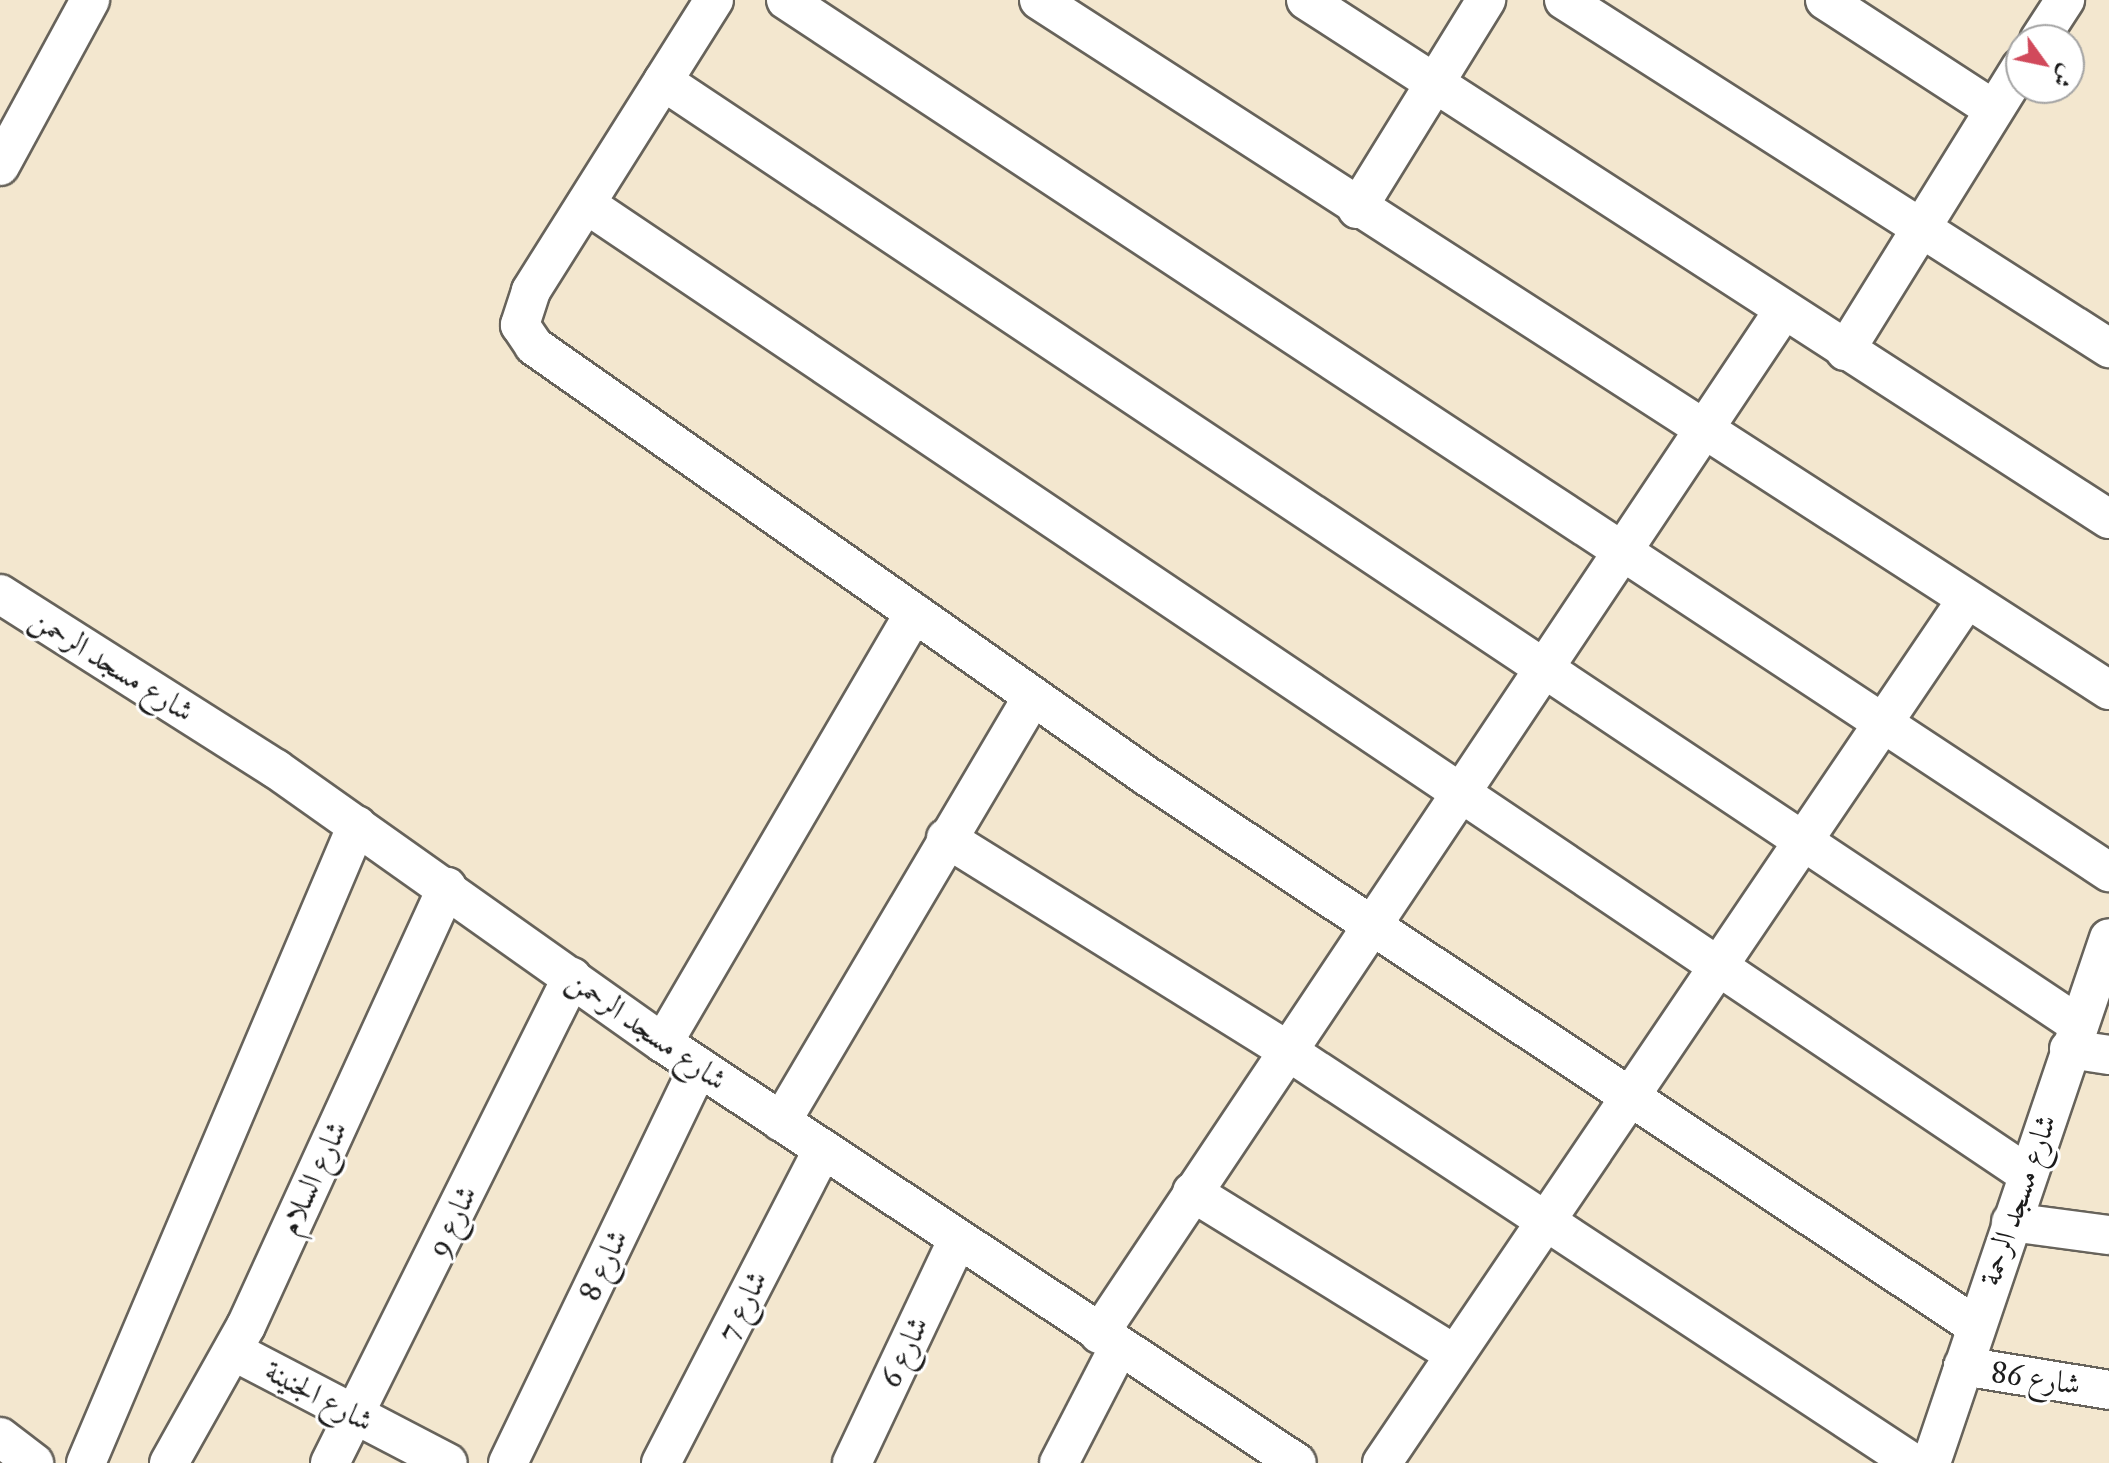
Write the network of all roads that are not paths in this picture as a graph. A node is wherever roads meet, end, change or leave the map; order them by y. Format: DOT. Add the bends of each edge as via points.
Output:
graph roads {
  1 [pos="90,0"];
  2 [pos="714,0"];
  3 [pos="786,0"];
  4 [pos="1039,0"];
  5 [pos="1306,0"];
  6 [pos="1486,0"];
  7 [pos="1564,0"];
  8 [pos="1825,0"];
  9 [pos="2065,0"];
  10 [pos="2049,24"];
  11 [pos="1432,80"];
  12 [pos="663,81"];
  13 [pos="2005,91"];
  14 [pos="1993,109"];
  15 [pos="0,166"];
  16 [pos="586,204"];
  17 [pos="1357,209"];
  18 [pos="1918,225"];
  19 [pos="1783,311"];
  20 [pos="2109,348"];
  21 [pos="1845,351"];
  22 [pos="1702,429"];
  23 [pos="2109,519"];
  24 [pos="1617,552"];
  25 [pos="0,594"];
  26 [pos="1967,599"];
  27 [pos="914,613"];
  28 [pos="1543,664"];
  29 [pos="2109,690"];
  30 [pos="1032,697"];
  31 [pos="1883,725"];
  32 [pos="1461,787"];
  33 [pos="357,825"];
  34 [pos="946,838"];
  35 [pos="1805,841"];
  36 [pos="2109,872"];
  37 [pos="447,887"];
  38 [pos="1369,923"];
  39 [pos="2109,938"];
  40 [pos="1720,965"];
  41 [pos="572,977"];
  42 [pos="2074,1037"];
  43 [pos="663,1043"];
  44 [pos="1286,1050"];
  45 [pos="2109,1055"];
  46 [pos="699,1067"];
  47 [pos="1632,1098"];
  48 [pos="781,1122"];
  49 [pos="823,1149"];
  50 [pos="2027,1174"];
  51 [pos="1192,1192"];
  52 [pos="1547,1222"];
  53 [pos="2011,1222"];
  54 [pos="2109,1235"];
  55 [pos="957,1241"];
  56 [pos="1976,1326"];
  57 [pos="1109,1340"];
  58 [pos="233,1351"];
  59 [pos="1453,1353"];
  60 [pos="1963,1366"];
  61 [pos="2109,1390"];
  62 [pos="356,1415"];
  63 [pos="0,1437"];
  64 [pos="1278,1458"];
  65 [pos="34,1463"];
  66 [pos="86,1463"];
  67 [pos="169,1463"];
  68 [pos="330,1463"];
  69 [pos="448,1463"];
  70 [pos="508,1463"];
  71 [pos="661,1463"];
  72 [pos="852,1463"];
  73 [pos="1059,1463"];
  74 [pos="1382,1463"];
  75 [pos="1913,1463"];
  76 [pos="1931,1463"];
  1 -- 15 [label="street"];
  2 -- 12 [label="street"];
  3 -- 24 [label="street"];
  4 -- 17 [label="street"];
  5 -- 11 [label="street"];
  6 -- 11 [label="street"];
  7 -- 18 [label="street"];
  8 -- 14 [label="street"];
  9 -- 10 [label="street"];
  11 -- 17 [label="street"];
  11 -- 19 [label="street"];
  12 -- 16 [label="street"];
  12 -- 28 [label="street"];
  13 -- 14 [label="street"];
  14 -- 18 [label="street"];
  16 -- 27 [label="street" via="527,302 520,325 534,346"];
  16 -- 32 [label="street"];
  17 -- 22 [label="street"];
  18 -- 20 [label="street"];
  18 -- 21 [label="street"];
  19 -- 21 [label="street"];
  19 -- 22 [label="street"];
  21 -- 23 [label="street"];
  22 -- 24 [label="street"];
  22 -- 26 [label="street"];
  24 -- 28 [label="street"];
  24 -- 31 [label="street"];
  25 -- 33 [label="street, شارع مسجد الرحمن"];
  26 -- 29 [label="street"];
  26 -- 31 [label="street"];
  27 -- 30 [label="street"];
  27 -- 43 [label="street"];
  28 -- 32 [label="street"];
  28 -- 35 [label="street"];
  30 -- 34 [label="street"];
  30 -- 38 [label="street"];
  31 -- 35 [label="street"];
  31 -- 36 [label="street"];
  32 -- 38 [label="street"];
  32 -- 40 [label="street"];
  33 -- 37 [label="street, شارع مسجد الرحمن"];
  33 -- 66 [label="street"];
  34 -- 44 [label="street"];
  34 -- 48 [label="street"];
  35 -- 40 [label="street"];
  35 -- 42 [label="street"];
  37 -- 41 [label="street, شارع مسجد الرحمن"];
  37 -- 58 [label="street, شارع السلام"];
  38 -- 44 [label="street"];
  38 -- 47 [label="street"];
  39 -- 42 [label="street, شارع مسجد الرحمة"];
  40 -- 47 [label="street"];
  40 -- 50 [label="street"];
  41 -- 43 [label="street, شارع مسجد الرحمن"];
  41 -- 62 [label="street, شارع 9"];
  42 -- 45 [label="street"];
  42 -- 50 [label="street, شارع مسجد الرحمة"];
  43 -- 46 [label="street, شارع مسجد الرحمن"];
  44 -- 51 [label="street"];
  44 -- 52 [label="street"];
  46 -- 48 [label="street, شارع مسجد الرحمن"];
  46 -- 70 [label="street, شارع 8"];
  47 -- 52 [label="street"];
  47 -- 56 [label="street"];
  48 -- 49 [label="street, شارع مسجد الرحمن"];
  49 -- 55 [label="street, شارع مسجد الرحمن"];
  49 -- 71 [label="street, شارع 7"];
  50 -- 53 [label="street, شارع مسجد الرحمة"];
  51 -- 57 [label="street"];
  51 -- 59 [label="street"];
  52 -- 59 [label="street"];
  52 -- 75 [label="street"];
  53 -- 54 [label="street"];
  53 -- 56 [label="street, شارع مسجد الرحمة"];
  55 -- 57 [label="street, شارع مسجد الرحمن"];
  55 -- 72 [label="street, شارع 6"];
  56 -- 60 [label="street, شارع مسجد الرحمة"];
  57 -- 64 [label="street, شارع مسجد الرحمن"];
  57 -- 73 [label="street"];
  58 -- 62 [label="street, شارع الجنينة"];
  58 -- 67 [label="street, شارع السلام"];
  59 -- 74 [label="street"];
  60 -- 61 [label="street, شارع 86"];
  60 -- 76 [label="street, شارع مسجد الرحمة"];
  62 -- 68 [label="street, شارع 9"];
  62 -- 69 [label="street, شارع الجنينة"];
  63 -- 65 [label="street"];
}
